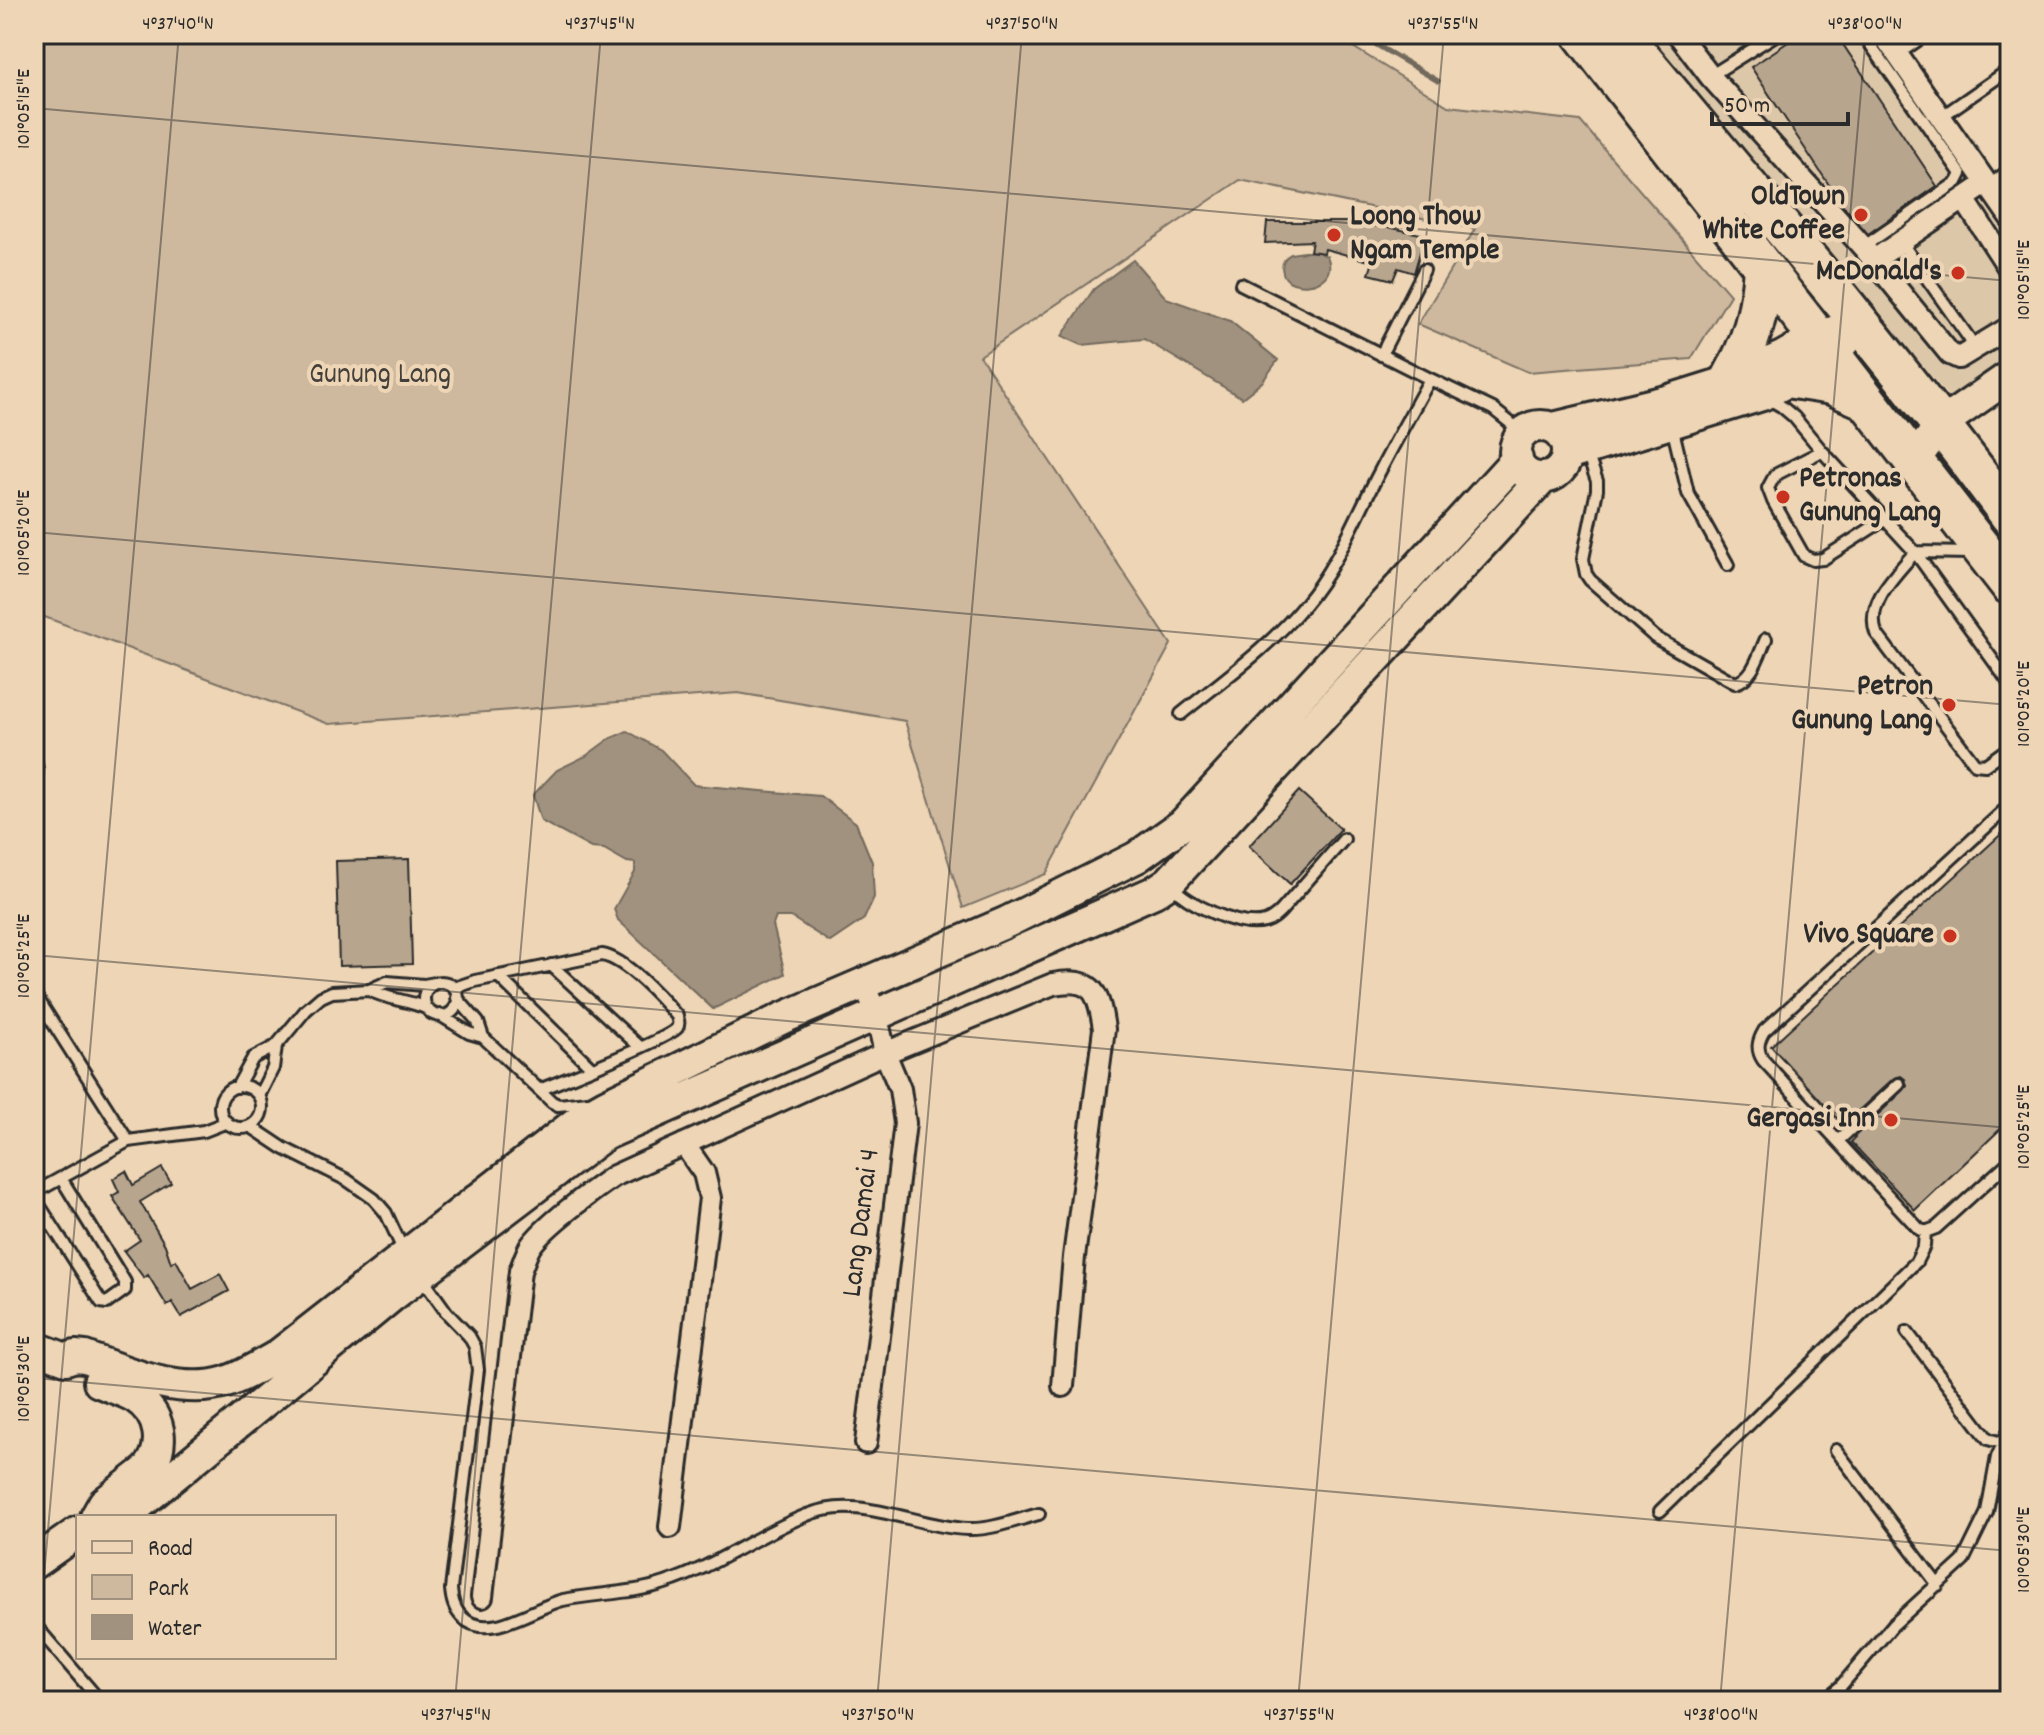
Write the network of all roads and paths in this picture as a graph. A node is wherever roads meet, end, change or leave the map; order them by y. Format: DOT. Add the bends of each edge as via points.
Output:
graph roads {
  1 [pos="1582,34"];
  2 [pos="1621,34"];
  3 [pos="1678,34"];
  4 [pos="1777,34"];
  5 [pos="1863,34"];
  6 [pos="1918,34"];
  7 [pos="1889,42"];
  8 [pos="2010,69"];
  9 [pos="1710,76"];
  10 [pos="1941,117"];
  11 [pos="2010,176"];
  12 [pos="1989,186"];
  13 [pos="1964,199"];
  14 [pos="2010,217"];
  15 [pos="1901,242"];
  16 [pos="1869,254"];
  17 [pos="1763,267"];
  18 [pos="1424,270"];
  19 [pos="2010,270"];
  20 [pos="1241,284"];
  21 [pos="1860,323"];
  22 [pos="2010,327"];
  23 [pos="1824,347"];
  24 [pos="1976,348"];
  25 [pos="1381,355"];
  26 [pos="2010,376"];
  27 [pos="1430,379"];
  28 [pos="1762,385"];
  29 [pos="2010,398"];
  30 [pos="1864,399"];
  31 [pos="1672,424"];
  32 [pos="1947,432"];
  33 [pos="1531,440"];
  34 [pos="1822,451"];
  35 [pos="1576,452"];
  36 [pos="1914,461"];
  37 [pos="1543,478"];
  38 [pos="2010,516"];
  39 [pos="1884,520"];
  40 [pos="1915,552"];
  41 [pos="1985,553"];
  42 [pos="1728,565"];
  43 [pos="2010,585"];
  44 [pos="1766,639"];
  45 [pos="2010,684"];
  46 [pos="1181,714"];
  47 [pos="2010,747"];
  48 [pos="34,754"];
  49 [pos="34,794"];
  50 [pos="2010,805"];
  51 [pos="1344,839"];
  52 [pos="1169,882"];
  53 [pos="551,965"];
  54 [pos="498,976"];
  55 [pos="435,983"];
  56 [pos="864,984"];
  57 [pos="369,990"];
  58 [pos="34,993"];
  59 [pos="455,993"];
  60 [pos="428,1009"];
  61 [pos="876,1013"];
  62 [pos="440,1015"];
  63 [pos="483,1037"];
  64 [pos="276,1046"];
  65 [pos="640,1047"];
  66 [pos="885,1053"];
  67 [pos="591,1067"];
  68 [pos="1899,1084"];
  69 [pos="237,1087"];
  70 [pos="539,1090"];
  71 [pos="259,1096"];
  72 [pos="605,1105"];
  73 [pos="227,1122"];
  74 [pos="250,1126"];
  75 [pos="128,1141"];
  76 [pos="1838,1141"];
  77 [pos="684,1144"];
  78 [pos="2010,1161"];
  79 [pos="61,1178"];
  80 [pos="34,1195"];
  81 [pos="1925,1232"];
  82 [pos="413,1265"];
  83 [pos="1907,1332"];
  84 [pos="34,1347"];
  85 [pos="66,1359"];
  86 [pos="1063,1386"];
  87 [pos="2010,1428"];
  88 [pos="866,1443"];
  89 [pos="2002,1443"];
  90 [pos="1836,1450"];
  91 [pos="1660,1511"];
  92 [pos="1039,1514"];
  93 [pos="97,1515"];
  94 [pos="120,1515"];
  95 [pos="670,1527"];
  96 [pos="76,1533"];
  97 [pos="34,1563"];
  98 [pos="1938,1585"];
  99 [pos="482,1597"];
  100 [pos="34,1624"];
  101 [pos="100,1701"];
  102 [pos="1823,1701"];
  1 -- 17 [label="highway"];
  2 -- 21 [label="highway"];
  3 -- 9 [label="street"];
  4 -- 9 [label="lane"];
  5 -- 16 [label="lane" via="1961,174"];
  6 -- 7 [label="street"];
  7 -- 10 [label="street"];
  8 -- 10 [label="lane"];
  9 -- 16 [label="street"];
  10 -- 12 [label="street"];
  11 -- 12 [label="street"];
  12 -- 13 [label="street"];
  12 -- 14 [label="street"];
  13 -- 15 [label="street"];
  13 -- 19 [label="street"];
  15 -- 16 [label="street"];
  15 -- 24 [label="lane"];
  16 -- 24 [label="street" via="1950,354 1959,358"];
  17 -- 23 [label="highway"];
  17 -- 28 [label="highway" via="1761,300 1745,354"];
  18 -- 25 [label="lane"];
  20 -- 25 [label="lane"];
  21 -- 23 [label="street"];
  21 -- 32 [label="highway"];
  22 -- 24 [label="street"];
  23 -- 28 [label="street"];
  23 -- 28 [label="street" via="1784,356"];
  23 -- 30 [label="highway"];
  25 -- 27 [label="lane"];
  26 -- 32 [label="street"];
  27 -- 33 [label="lane" via="1493,409"];
  27 -- 46 [label="lane" via="1339,554 1308,601 1257,654"];
  28 -- 30 [label="highway" via="1815,381"];
  28 -- 31 [label="street"];
  28 -- 33 [label="street" via="1666,401"];
  28 -- 34 [label="lane"];
  29 -- 32 [label="street"];
  30 -- 36 [label="highway"];
  31 -- 35 [label="street"];
  31 -- 42 [label="lane" via="1688,493"];
  32 -- 36 [label="street"];
  32 -- 38 [label="highway"];
  33 -- 35 [label="street" via="1564,439"];
  33 -- 37 [label="street" via="1520,467"];
  33 -- 56 [label="street" via="1183,824 1137,857 1007,922"];
  34 -- 39 [label="lane"];
  34 -- 39 [label="lane" via="1775,475 1768,488 1804,556 1823,559"];
  35 -- 37 [label="street" via="1556,473"];
  35 -- 44 [label="lane" via="1597,481 1583,559 1590,580 1656,638 1735,683 1747,677"];
  36 -- 41 [label="highway"];
  37 -- 52 [label="street"];
  39 -- 40 [label="lane"];
  40 -- 41 [label="lane"];
  40 -- 45 [label="lane"];
  40 -- 47 [label="lane" via="1878,599 1873,614 1876,633 1975,764 1985,765"];
  41 -- 43 [label="highway"];
  48 -- 49 [label="lane"];
  50 -- 76 [label="lane" via="1760,1038 1763,1060"];
  51 -- 52 [label="lane" via="1281,911 1265,922 1220,915 1179,894"];
  52 -- 61 [label="street"];
  53 -- 54 [label="lane"];
  53 -- 65 [label="lane"];
  53 -- 65 [label="lane" via="602,955 626,966 679,1022 675,1030"];
  54 -- 59 [label="lane"];
  54 -- 67 [label="lane"];
  55 -- 57 [label="lane" via="387,982"];
  55 -- 59 [label="lane" via="445,982"];
  55 -- 60 [label="lane" via="425,996"];
  56 -- 61 [label="street, Lang Damai 4"];
  56 -- 72 [label="street"];
  57 -- 60 [label="lane"];
  57 -- 64 [label="lane" via="321,997"];
  58 -- 75 [label="lane"];
  59 -- 62 [label="lane" via="453,1010"];
  59 -- 63 [label="lane"];
  60 -- 62 [label="lane"];
  61 -- 66 [label="street, Lang Damai 4"];
  61 -- 82 [label="street" via="604,1135"];
  62 -- 63 [label="lane"];
  63 -- 70 [label="lane"];
  64 -- 69 [label="lane" via="253,1058"];
  64 -- 71 [label="lane" via="273,1068"];
  65 -- 67 [label="lane"];
  66 -- 77 [label="street"];
  66 -- 86 [label="street" via="1053,984 1071,980 1087,985 1100,1001 1104,1029"];
  66 -- 88 [label="street, Lang Damai 4" via="900,1089 905,1123"];
  67 -- 70 [label="lane"];
  68 -- 76 [label="lane"];
  69 -- 71 [label="lane"];
  69 -- 73 [label="lane" via="222,1099 221,1114"];
  70 -- 72 [label="lane" via="558,1105"];
  71 -- 74 [label="lane" via="260,1115"];
  72 -- 82 [label="street" via="582,1118"];
  73 -- 74 [label="lane"];
  73 -- 75 [label="lane" via="204,1131"];
  74 -- 82 [label="lane" via="374,1199"];
  75 -- 79 [label="lane"];
  76 -- 81 [label="lane"];
  77 -- 95 [label="street" via="704,1173 710,1198"];
  77 -- 99 [label="street" via="599,1186 531,1247 520,1271"];
  78 -- 81 [label="lane"];
  79 -- 80 [label="lane"];
  79 -- 80 [label="lane" via="125,1282 125,1290 107,1303 101,1302"];
  81 -- 91 [label="lane" via="1916,1262"];
  82 -- 85 [label="street" via="277,1356 223,1383 160,1382 85,1357"];
  82 -- 92 [label="lane" via="469,1336 477,1358 451,1589 459,1613 477,1626 510,1621 565,1600 663,1584 822,1510 865,1509 972,1529"];
  82 -- 94 [label="street" via="141,1503"];
  83 -- 89 [label="lane" via="1988,1439"];
  84 -- 85 [label="street"];
  85 -- 93 [label="street" via="78,1375 146,1405 160,1437 153,1464 104,1503"];
  87 -- 89 [label="lane"];
  89 -- 98 [label="lane" via="1987,1512 1963,1561"];
  90 -- 98 [label="lane"];
  96 -- 97 [label="street"];
  98 -- 102 [label="lane"];
  100 -- 101 [label="lane"];
}
